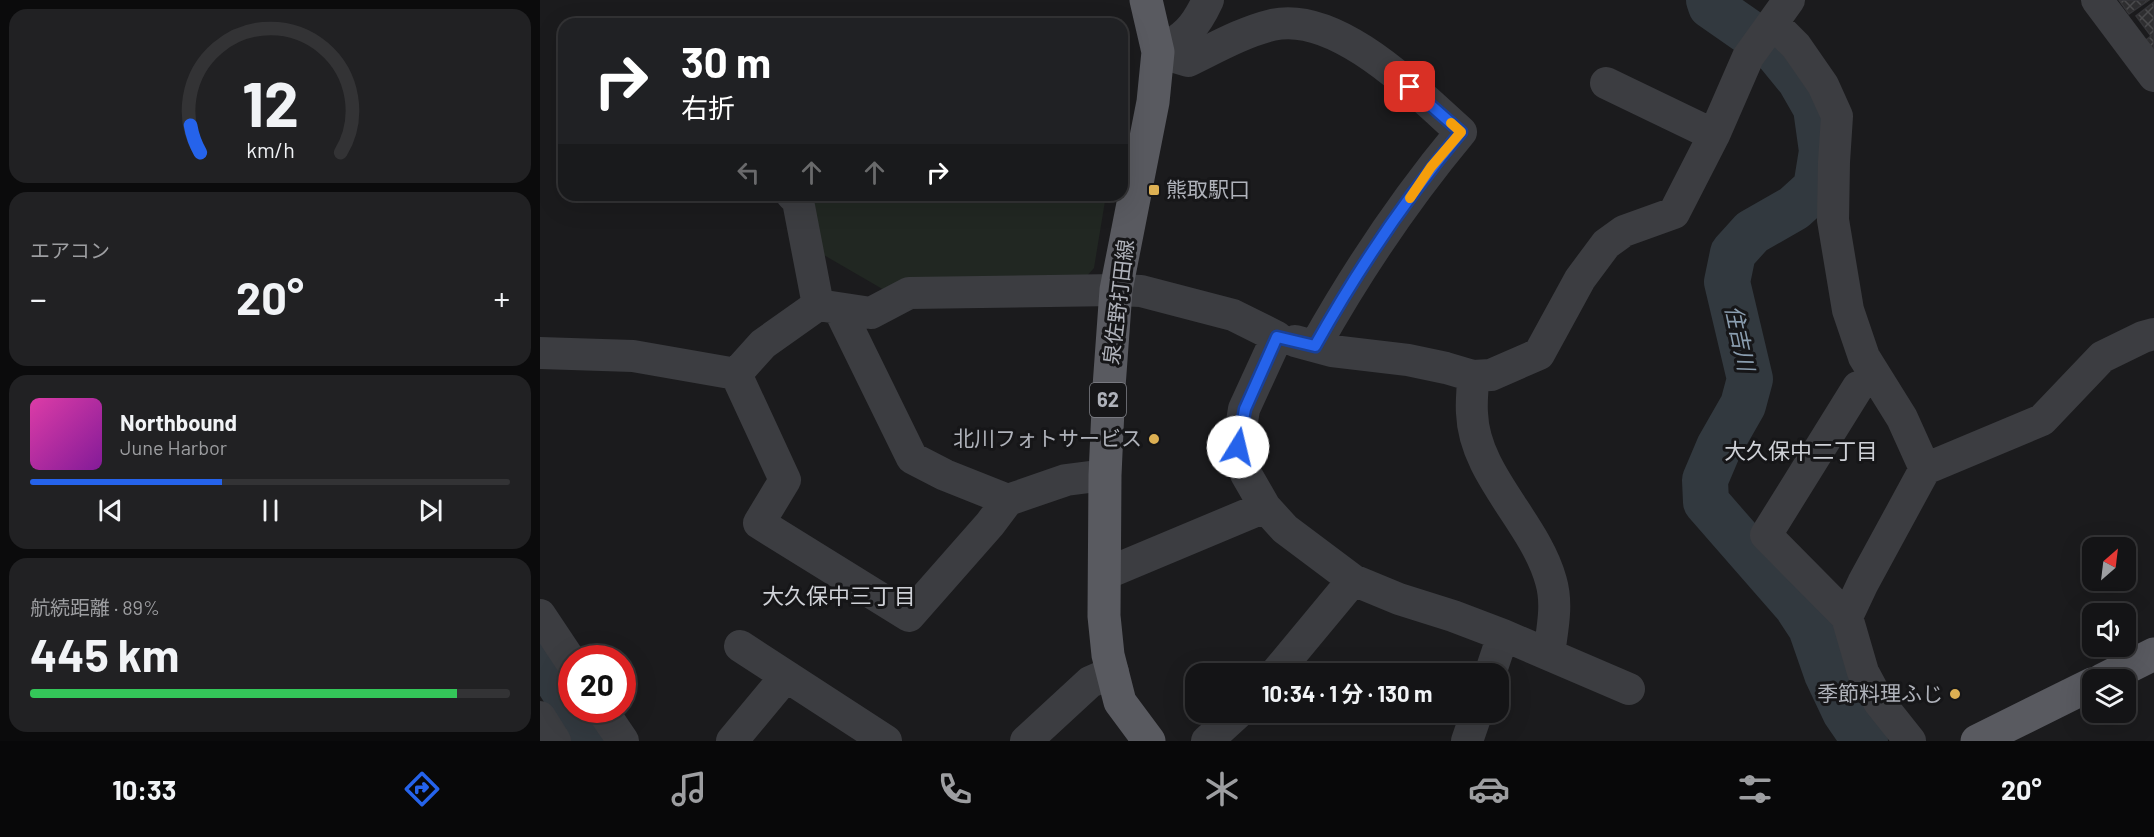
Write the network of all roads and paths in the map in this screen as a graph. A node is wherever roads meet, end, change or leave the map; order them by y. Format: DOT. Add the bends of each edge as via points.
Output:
graph roads {
  1 [pos="1146,0"];
  2 [pos="1208,0"];
  3 [pos="2097,0"];
  4 [pos="1777,16"];
  5 [pos="1158,52"];
  6 [pos="2154,76"];
  7 [pos="1606,83"];
  8 [pos="1714,135"];
  9 [pos="798,201"];
  10 [pos="1116,290"];
  11 [pos="829,307"];
  12 [pos="2154,334"];
  13 [pos="1277,337"];
  14 [pos="1315,346"];
  15 [pos="540,353"];
  16 [pos="736,374"];
  17 [pos="1473,376"];
  18 [pos="1858,387"];
  19 [pos="1925,469"];
  20 [pos="1105,475"];
  21 [pos="1008,501"];
  22 [pos="1265,507"];
  23 [pos="1105,574"];
  24 [pos="1353,580"];
  25 [pos="540,615"];
  26 [pos="1847,617"];
  27 [pos="1503,635"];
  28 [pos="560,645"];
  29 [pos="740,646"];
  30 [pos="1549,654"];
  31 [pos="2154,654"];
  32 [pos="1284,663"];
  33 [pos="1494,663"];
  34 [pos="2124,669"];
  35 [pos="1113,672"];
  36 [pos="786,676"];
  37 [pos="1629,689"];
  38 [pos="2082,689"];
  39 [pos="540,717"];
  40 [pos="611,723"];
  41 [pos="1227,723"];
  42 [pos="1473,723"];
  43 [pos="555,741"];
  44 [pos="623,741"];
  45 [pos="732,741"];
  46 [pos="886,741"];
  47 [pos="1026,741"];
  48 [pos="1149,741"];
  49 [pos="1207,741"];
  50 [pos="1467,741"];
  51 [pos="1910,741"];
  52 [pos="1977,741"];
  1 -- 5 [label="main road, 泉佐野打田線 / 62"];
  2 -- 5 [label="street" via="1199,19 1180,40"];
  3 -- 6 [label="street"];
  4 -- 8 [label="street" via="1749,57"];
  4 -- 19 [label="street" via="1823,85 1837,116 1833,220 1848,310 1864,357 1902,418"];
  5 -- 10 [label="main road, 泉佐野打田線 / 62" via="1153,102"];
  5 -- 14 [label="street" via="1188,61 1242,35 1274,25 1306,24 1341,37 1383,64 1461,132 1431,167 1344,293"];
  7 -- 8 [label="street"];
  8 -- 17 [label="street" via="1674,213 1624,231 1606,243 1580,279 1539,354 1491,375"];
  9 -- 11 [label="street"];
  10 -- 11 [label="street" via="909,293 871,314"];
  10 -- 13 [label="street" via="1141,291 1233,315"];
  10 -- 20 [label="main road, 泉佐野打田線 / 62"];
  11 -- 16 [label="street" via="763,344"];
  11 -- 21 [label="street" via="912,458"];
  12 -- 19 [label="street" via="2102,357 2042,420"];
  13 -- 14 [label="street"];
  13 -- 22 [label="street" via="1245,409 1238,447 1246,474"];
  14 -- 17 [label="street" via="1408,360"];
  15 -- 16 [label="street" via="633,356"];
  16 -- 21 [label="street" via="785,480 759,523 909,616"];
  17 -- 30 [label="street" via="1472,414 1479,446 1542,554 1552,583 1554,608"];
  18 -- 26 [label="street" via="1766,535"];
  19 -- 26 [label="street"];
  20 -- 21 [label="street" via="1066,480"];
  20 -- 23 [label="main road, 泉佐野打田線 / 62"];
  22 -- 23 [label="street"];
  22 -- 24 [label="street" via="1285,529"];
  23 -- 35 [label="main road, 泉佐野打田線 / 62" via="1104,616"];
  24 -- 27 [label="street"];
  24 -- 32 [label="street"];
  25 -- 28 [label="street"];
  26 -- 51 [label="street" via="1863,672 1879,702"];
  27 -- 30 [label="street"];
  27 -- 33 [label="street"];
  29 -- 36 [label="street"];
  30 -- 37 [label="street"];
  31 -- 34 [label="main road"];
  35 -- 47 [label="street" via="1090,682"];
  35 -- 48 [label="main road, 泉佐野打田線 / 62" via="1120,702"];
  36 -- 45 [label="street"];
  36 -- 46 [label="street"];
  38 -- 52 [label="main road"];
  39 -- 43 [label="street"];
  40 -- 44 [label="street"];
  41 -- 49 [label="street"];
  42 -- 50 [label="street"];
}
